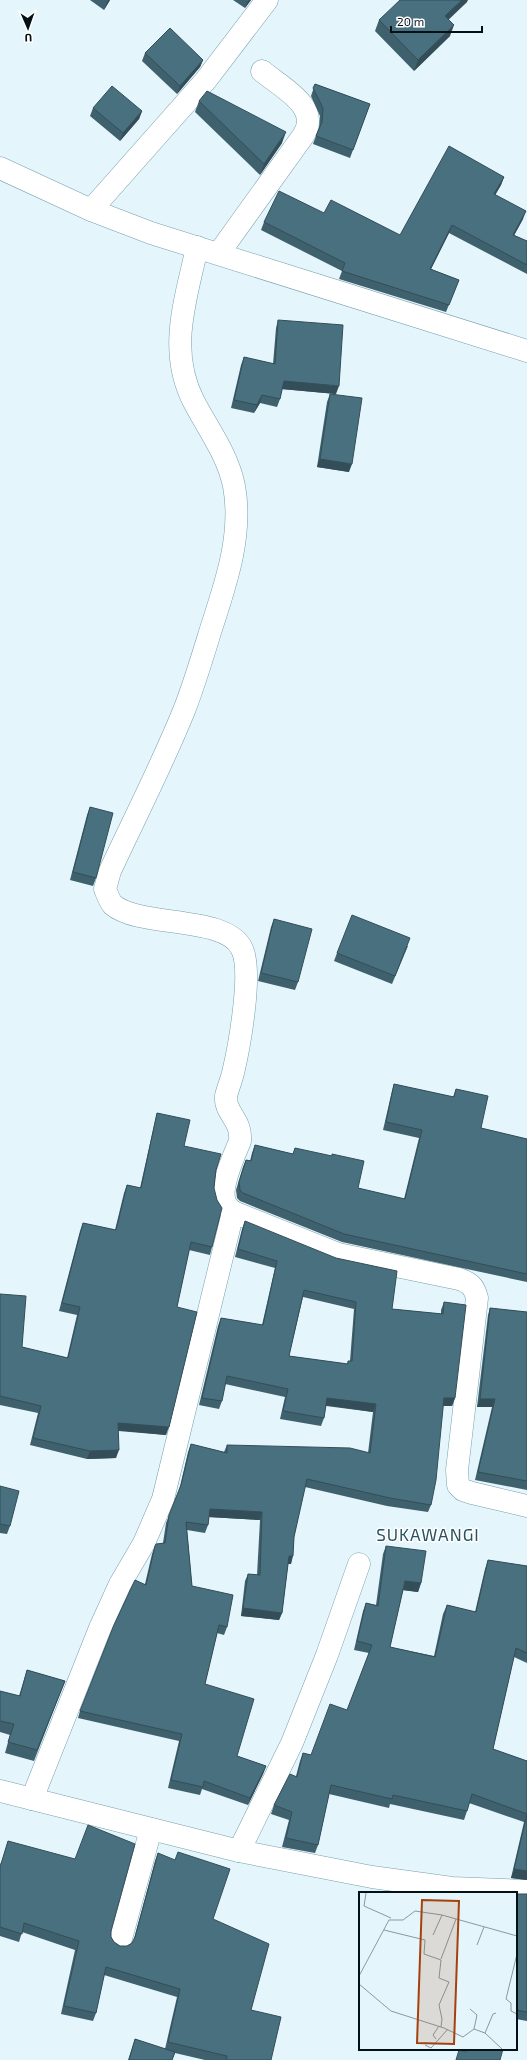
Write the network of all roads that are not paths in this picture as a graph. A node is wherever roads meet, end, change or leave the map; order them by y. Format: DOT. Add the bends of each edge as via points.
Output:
graph roads {
  1 [pos="267,0"];
  2 [pos="262,72"];
  3 [pos="0,168"];
  4 [pos="91,210"];
  5 [pos="197,247"];
  6 [pos="219,253"];
  7 [pos="527,351"];
  8 [pos="233,1212"];
  9 [pos="527,1506"];
  10 [pos="359,1564"];
  11 [pos="0,1792"];
  12 [pos="32,1799"];
  13 [pos="151,1829"];
  14 [pos="239,1851"];
  15 [pos="527,1892"];
  16 [pos="120,1942"];
  1 -- 4 [label="street" via="206,80"];
  2 -- 6 [label="street" via="302,104 308,114 309,125"];
  3 -- 4 [label="street"];
  4 -- 5 [label="street"];
  5 -- 6 [label="street"];
  5 -- 8 [label="street" via="180,327 181,364 193,401 219,446 234,485 237,520 233,553 186,706 110,871 105,889 112,905 127,913 216,930 233,938 243,949 246,990 233,1073 226,1097 227,1107 239,1125 240,1133 240,1141 224,1184 223,1195 225,1204"];
  6 -- 7 [label="street"];
  8 -- 9 [label="street" via="338,1254 459,1279 475,1288 477,1298 457,1470 458,1485 472,1493"];
  8 -- 12 [label="street" via="163,1499 144,1544 120,1584 100,1628"];
  10 -- 14 [label="street" via="332,1642 292,1743"];
  11 -- 12 [label="street"];
  12 -- 13 [label="street"];
  13 -- 14 [label="street"];
  13 -- 16 [label="street"];
  14 -- 15 [label="street" via="372,1877 452,1888"];
}
